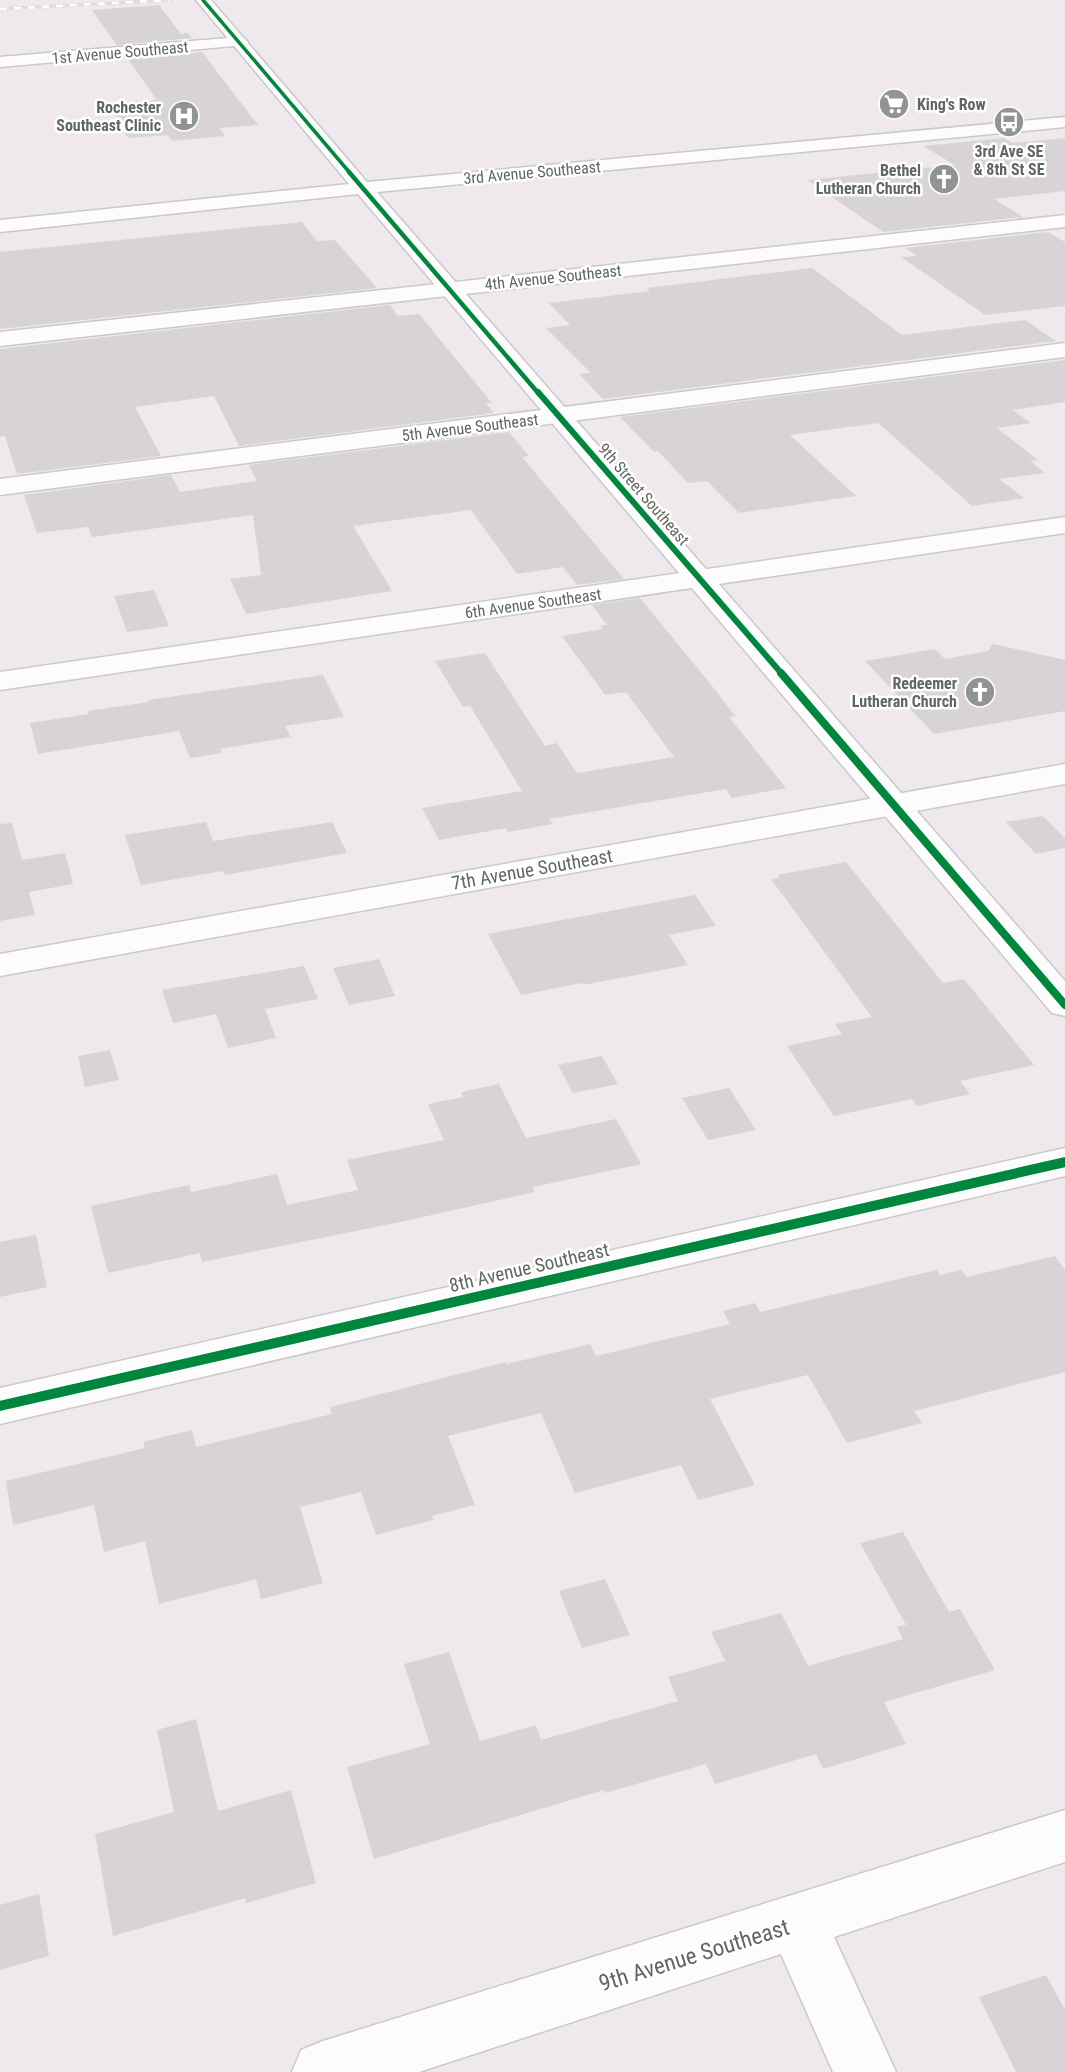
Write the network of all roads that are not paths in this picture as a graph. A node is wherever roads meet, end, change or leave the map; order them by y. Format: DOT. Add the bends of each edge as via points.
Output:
graph roads {
  1 [pos="203,0"];
  2 [pos="240,42"];
  3 [pos="0,62"];
  4 [pos="1065,121"];
  5 [pos="363,188"];
  6 [pos="1065,221"];
  7 [pos="0,226"];
  8 [pos="450,288"];
  9 [pos="0,339"];
  10 [pos="1065,350"];
  11 [pos="558,416"];
  12 [pos="0,487"];
  13 [pos="1065,525"];
  14 [pos="698,579"];
  15 [pos="0,681"];
  16 [pos="1065,774"];
  17 [pos="895,804"];
  18 [pos="0,965"];
  19 [pos="1065,1005"];
  20 [pos="1065,1162"];
  21 [pos="0,1406"];
  22 [pos="1065,1836"];
  23 [pos="797,1923"];
  24 [pos="323,2072"];
  25 [pos="865,2072"];
  1 -- 2 [label="street, 9th Street Southeast"];
  2 -- 3 [label="street, 1st Avenue Southeast"];
  2 -- 5 [label="street, 9th Street Southeast"];
  4 -- 5 [label="street, 3rd Avenue Southeast"];
  5 -- 7 [label="street, 3rd Avenue Southeast"];
  5 -- 8 [label="street, 9th Street Southeast"];
  6 -- 8 [label="street, 4th Avenue Southeast"];
  8 -- 9 [label="street, 4th Avenue Southeast"];
  8 -- 11 [label="street, 9th Street Southeast"];
  10 -- 11 [label="street, 5th Avenue Southeast"];
  11 -- 12 [label="street, 5th Avenue Southeast"];
  11 -- 14 [label="street, 9th Street Southeast"];
  13 -- 14 [label="street, 6th Avenue Southeast"];
  14 -- 15 [label="street, 6th Avenue Southeast"];
  14 -- 17 [label="street, 9th Street Southeast"];
  16 -- 17 [label="street, 7th Avenue Southeast"];
  17 -- 18 [label="street, 7th Avenue Southeast"];
  17 -- 19 [label="street, 9th Street Southeast"];
  20 -- 21 [label="street, 8th Avenue Southeast"];
  22 -- 23 [label="street, 9th Avenue Southeast"];
  23 -- 24 [label="street, 9th Avenue Southeast"];
  23 -- 25 [label="street"];
}
